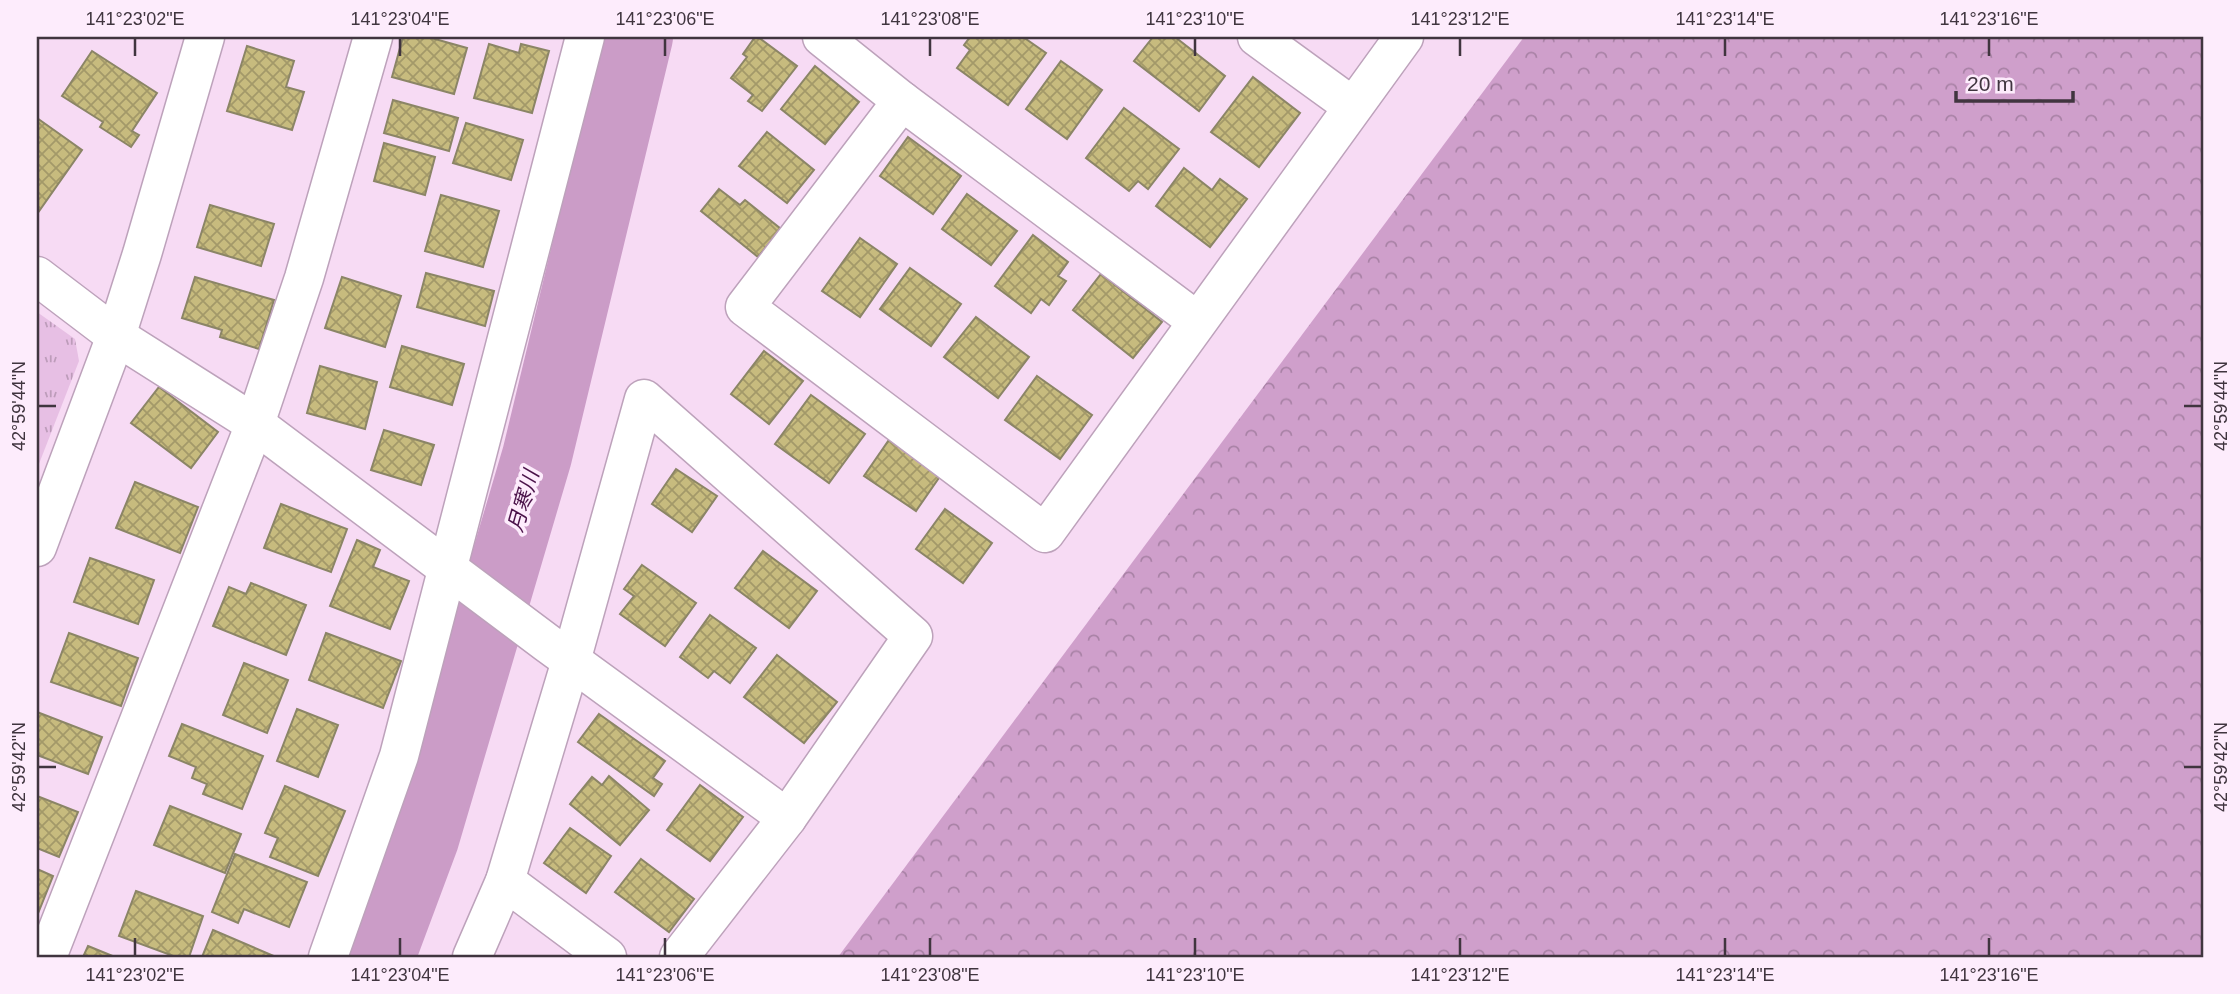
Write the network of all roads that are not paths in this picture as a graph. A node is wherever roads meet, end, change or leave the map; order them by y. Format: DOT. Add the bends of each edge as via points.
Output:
graph roads {
  1 [pos="205,37"];
  2 [pos="373,37"];
  3 [pos="585,37"];
  4 [pos="822,37"];
  5 [pos="1257,37"];
  6 [pos="1404,37"];
  7 [pos="902,101"];
  8 [pos="1352,106"];
  9 [pos="37,276"];
  10 [pos="1197,321"];
  11 [pos="116,336"];
  12 [pos="255,424"];
  13 [pos="37,547"];
  14 [pos="463,580"];
  15 [pos="559,652"];
  16 [pos="787,818"];
  17 [pos="505,881"];
  18 [pos="47,957"];
  19 [pos="328,957"];
  20 [pos="472,957"];
  21 [pos="607,957"];
  22 [pos="680,957"];
  1 -- 11 [label="street"];
  2 -- 12 [label="street" via="304,278"];
  3 -- 14 [label="street"];
  4 -- 7 [label="street"];
  5 -- 8 [label="street"];
  6 -- 8 [label="street"];
  7 -- 10 [label="street"];
  7 -- 10 [label="street" via="745,307 1045,533"];
  8 -- 10 [label="street"];
  9 -- 11 [label="street"];
  11 -- 12 [label="street"];
  11 -- 13 [label="street"];
  12 -- 14 [label="street"];
  12 -- 18 [label="street"];
  14 -- 15 [label="street"];
  14 -- 19 [label="street"];
  15 -- 16 [label="street"];
  15 -- 16 [label="street" via="644,399 913,636"];
  15 -- 17 [label="street"];
  16 -- 22 [label="street"];
  17 -- 20 [label="street"];
  17 -- 21 [label="street"];
}
